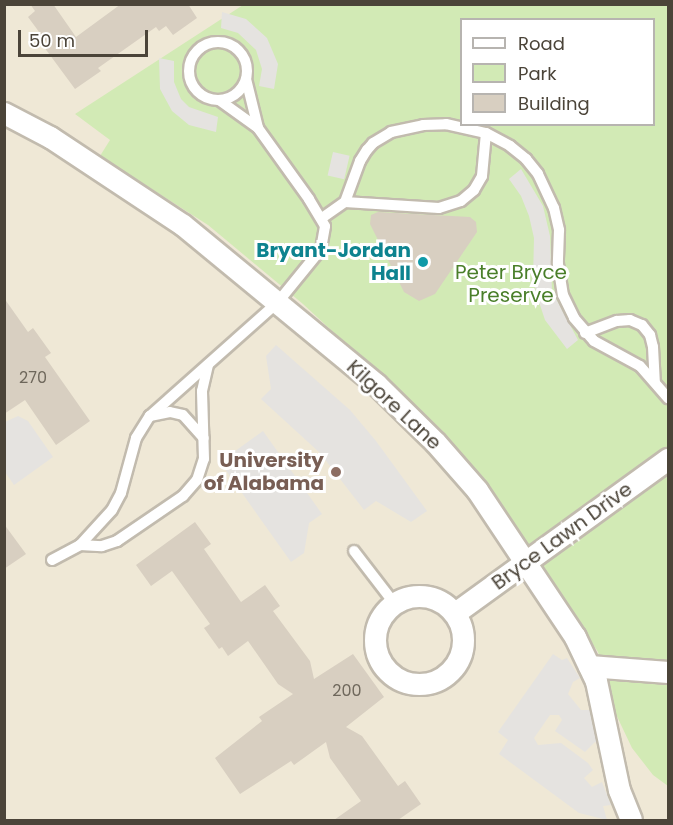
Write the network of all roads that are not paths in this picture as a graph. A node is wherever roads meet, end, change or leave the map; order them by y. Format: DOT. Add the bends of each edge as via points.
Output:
graph roads {
  1 [pos="246,79"];
  2 [pos="219,100"];
  3 [pos="4,112"];
  4 [pos="258,128"];
  5 [pos="486,133"];
  6 [pos="345,202"];
  7 [pos="322,218"];
  8 [pos="278,302"];
  9 [pos="585,333"];
  10 [pos="208,364"];
  11 [pos="655,382"];
  12 [pos="669,398"];
  13 [pos="150,416"];
  14 [pos="204,438"];
  15 [pos="669,459"];
  16 [pos="80,545"];
  17 [pos="354,551"];
  18 [pos="52,560"];
  19 [pos="526,562"];
  20 [pos="394,603"];
  21 [pos="455,613"];
  22 [pos="589,666"];
  23 [pos="669,672"];
  24 [pos="631,820"];
  1 -- 2 [label="lane" via="236,94"];
  1 -- 2 [label="lane" via="245,62 235,47 218,42 201,48 191,63 191,81 202,95"];
  1 -- 4 [label="lane"];
  2 -- 4 [label="lane"];
  3 -- 8 [label="street, Kilgore Lane" via="50,137 183,225"];
  4 -- 7 [label="lane"];
  5 -- 6 [label="lane" via="446,124 391,132 367,150"];
  5 -- 6 [label="lane" via="482,176 461,201 439,208"];
  5 -- 9 [label="lane" via="526,159 542,183 559,230 558,264 563,296"];
  6 -- 7 [label="lane"];
  7 -- 8 [label="lane" via="326,233 321,249"];
  8 -- 10 [label="lane"];
  8 -- 19 [label="street, Kilgore Lane" via="388,395 435,442 477,490"];
  9 -- 11 [label="lane" via="640,366"];
  9 -- 11 [label="lane" via="617,321 630,320 642,325 653,347"];
  10 -- 13 [label="lane"];
  10 -- 14 [label="lane" via="202,391"];
  11 -- 12 [label="lane"];
  13 -- 14 [label="lane" via="170,412 183,415"];
  13 -- 16 [label="lane" via="136,438 121,493 112,510"];
  14 -- 16 [label="lane" via="204,459 197,480 183,496 117,541 102,546"];
  15 -- 19 [label="street, Bryce Lawn Drive"];
  16 -- 18 [label="lane"];
  17 -- 20 [label="lane"];
  19 -- 21 [label="street, Bryce Lawn Drive"];
  19 -- 22 [label="street, Kilgore Lane" via="575,637"];
  20 -- 21 [label="street" via="420,595 433,598"];
  20 -- 21 [label="street" via="383,613 374,642 386,670 412,685 441,680 461,657 462,627"];
  22 -- 23 [label="street"];
  22 -- 24 [label="street, Kilgore Lane" via="596,681 619,790"];
}
